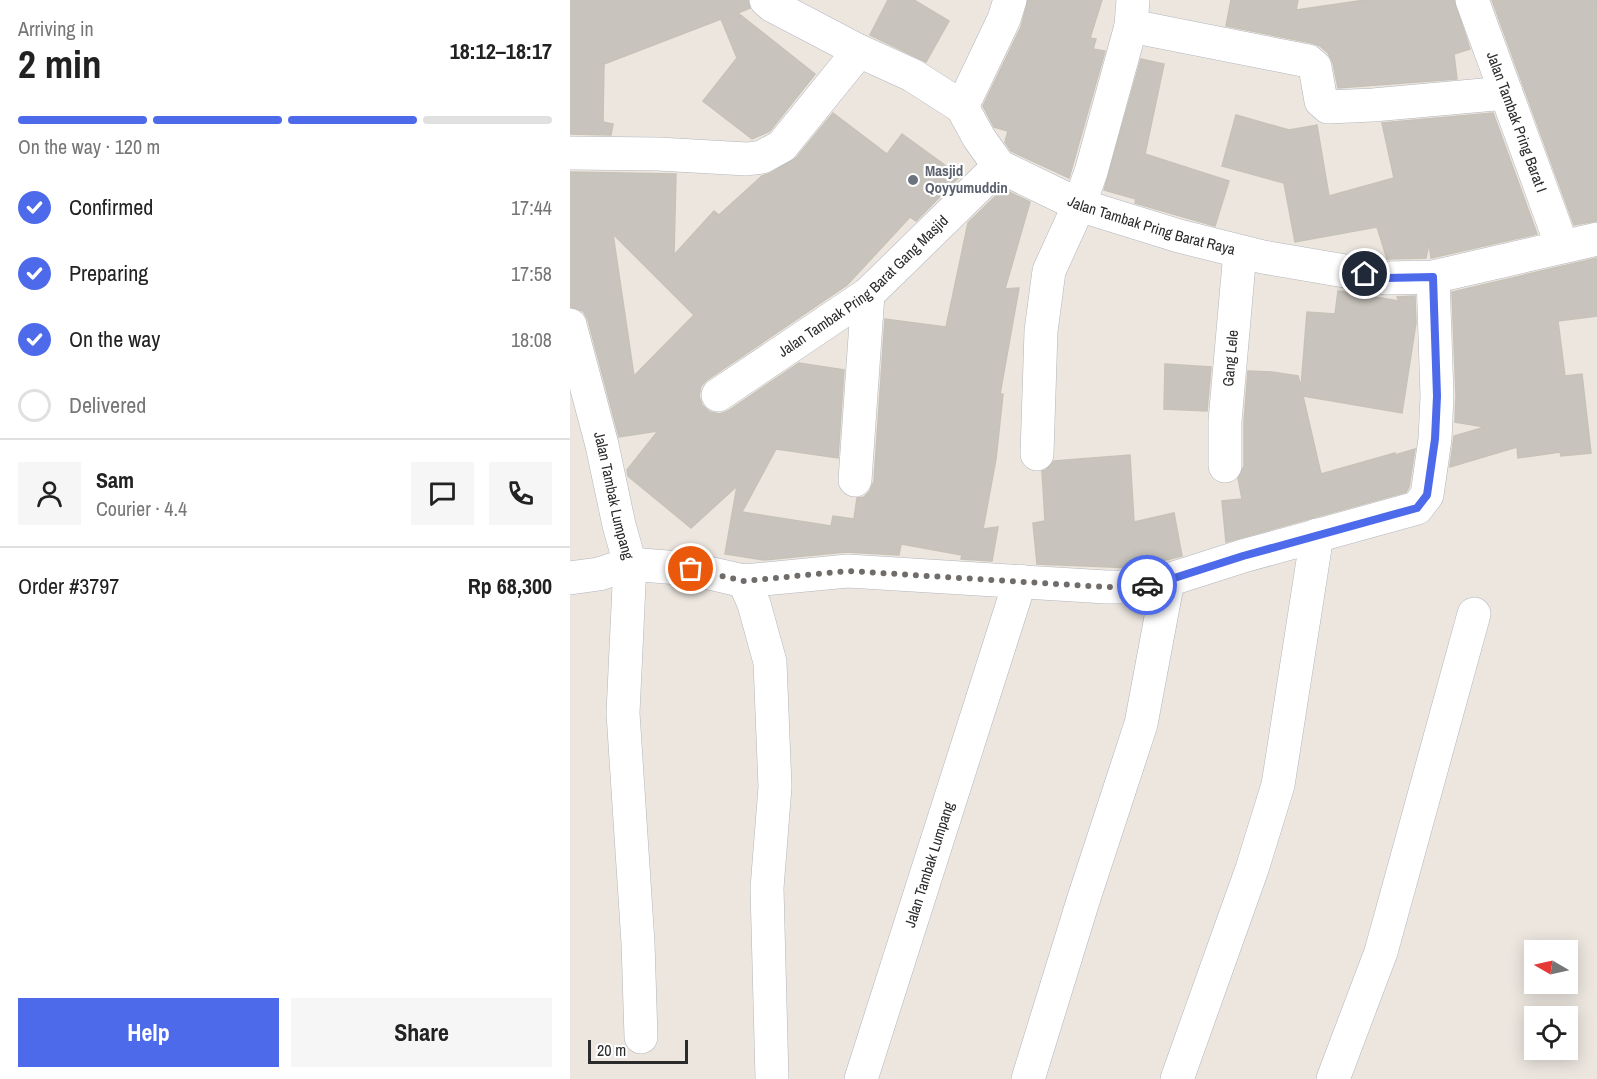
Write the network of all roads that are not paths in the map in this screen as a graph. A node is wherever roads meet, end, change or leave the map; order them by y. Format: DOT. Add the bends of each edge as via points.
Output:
graph roads {
  1 [pos="766,0"];
  2 [pos="1010,0"];
  3 [pos="1473,0"];
  4 [pos="1132,13"];
  5 [pos="859,51"];
  6 [pos="1506,93"];
  7 [pos="962,107"];
  8 [pos="570,153"];
  9 [pos="999,166"];
  10 [pos="1079,205"];
  11 [pos="1597,239"];
  12 [pos="1562,246"];
  13 [pos="1240,252"];
  14 [pos="1433,277"];
  15 [pos="868,294"];
  16 [pos="570,325"];
  17 [pos="718,395"];
  18 [pos="1036,454"];
  19 [pos="1225,466"];
  20 [pos="855,480"];
  21 [pos="1317,536"];
  22 [pos="630,564"];
  23 [pos="570,578"];
  24 [pos="1168,580"];
  25 [pos="744,581"];
  26 [pos="1020,581"];
  27 [pos="1474,614"];
  28 [pos="642,1037"];
  29 [pos="772,1079"];
  30 [pos="861,1079"];
  31 [pos="1028,1079"];
  32 [pos="1177,1079"];
  33 [pos="1333,1079"];
  1 -- 5 [label="street, Jalan Tambak Pring Barat Raya"];
  2 -- 7 [label="street"];
  3 -- 6 [label="street, Jalan Tambak Pring Barat I"];
  4 -- 6 [label="street" via="1308,61 1315,67 1321,102 1328,107"];
  4 -- 10 [label="street"];
  5 -- 7 [label="street, Jalan Tambak Pring Barat Raya" via="912,75"];
  5 -- 8 [label="street" via="782,146 762,157"];
  6 -- 12 [label="street, Jalan Tambak Pring Barat I"];
  7 -- 9 [label="street, Jalan Tambak Pring Barat Raya"];
  9 -- 10 [label="street, Jalan Tambak Pring Barat Raya"];
  9 -- 15 [label="street, Jalan Tambak Pring Barat Gang Masjid"];
  10 -- 13 [label="street, Jalan Tambak Pring Barat Raya"];
  10 -- 18 [label="street" via="1049,271 1041,331"];
  11 -- 12 [label="street, Jalan Tambak Pring Barat Raya"];
  12 -- 14 [label="street, Jalan Tambak Pring Barat Raya"];
  13 -- 14 [label="street, Jalan Tambak Pring Barat Raya" via="1386,278"];
  13 -- 19 [label="street, Gang Lele" via="1225,421"];
  14 -- 21 [label="street, Jalan Tambak Lumpang" via="1437,396 1427,495 1417,508"];
  15 -- 17 [label="street, Jalan Tambak Pring Barat Gang Masjid"];
  15 -- 20 [label="street"];
  16 -- 22 [label="street, Jalan Tambak Lumpang"];
  21 -- 24 [label="street, Jalan Tambak Lumpang"];
  21 -- 32 [label="street" via="1278,785"];
  22 -- 23 [label="street"];
  22 -- 25 [label="street, Jalan Tambak Lumpang" via="691,569"];
  22 -- 28 [label="street" via="623,713"];
  24 -- 26 [label="street, Jalan Tambak Lumpang" via="1136,587"];
  24 -- 31 [label="street" via="1141,724"];
  25 -- 26 [label="street, Jalan Tambak Lumpang" via="848,571"];
  25 -- 29 [label="street" via="770,662 775,787 767,888"];
  26 -- 30 [label="street, Jalan Tambak Lumpang"];
  27 -- 33 [label="street" via="1380,952"];
}
